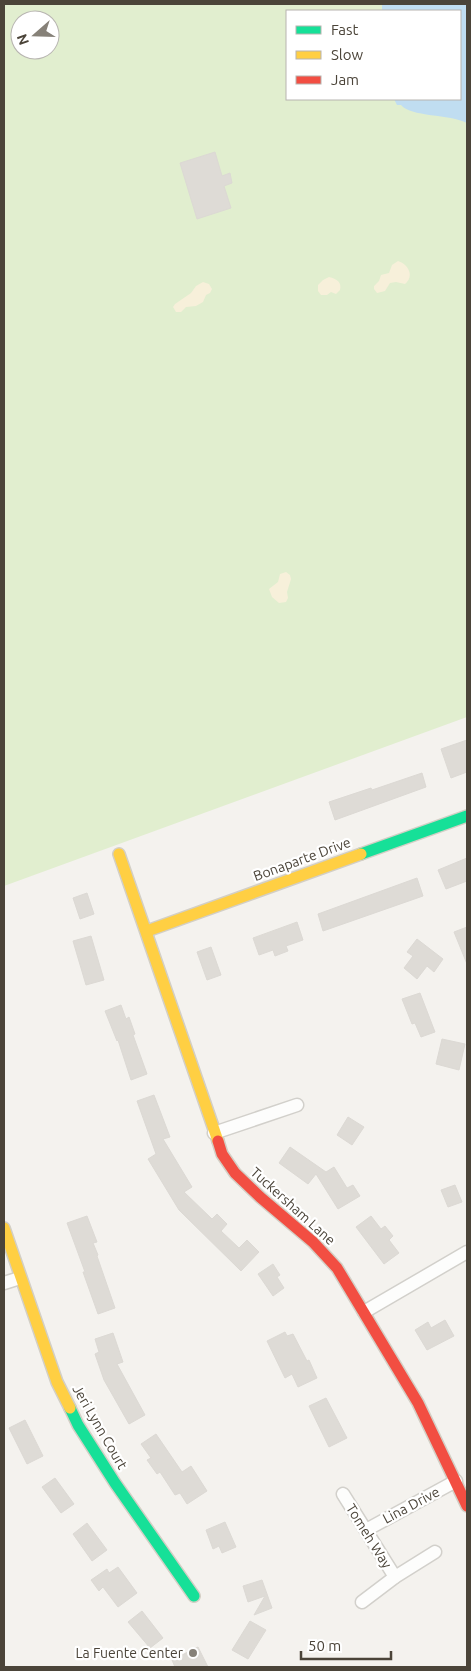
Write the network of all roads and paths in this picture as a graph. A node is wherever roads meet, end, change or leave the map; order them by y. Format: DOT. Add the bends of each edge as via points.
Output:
graph roads {
  1 [pos="467,816"];
  2 [pos="120,854"];
  3 [pos="147,931"];
  4 [pos="297,1105"];
  5 [pos="214,1133"];
  6 [pos="4,1228"];
  7 [pos="467,1252"];
  8 [pos="20,1278"];
  9 [pos="4,1283"];
  10 [pos="364,1312"];
  11 [pos="456,1481"];
  12 [pos="343,1494"];
  13 [pos="467,1506"];
  14 [pos="366,1530"];
  15 [pos="435,1552"];
  16 [pos="396,1577"];
  17 [pos="194,1596"];
  18 [pos="362,1602"];
  1 -- 3 [label="street, Bonaparte Drive"];
  2 -- 3 [label="street, Tuckersham Lane"];
  3 -- 5 [label="street, Tuckersham Lane"];
  4 -- 5 [label="street"];
  5 -- 10 [label="street, Tuckersham Lane" via="234,1172 326,1255"];
  6 -- 8 [label="street, Jeri Lynn Court"];
  7 -- 10 [label="street"];
  8 -- 9 [label="street"];
  8 -- 17 [label="street, Jeri Lynn Court" via="57,1382 78,1425"];
  10 -- 11 [label="street, Tuckersham Lane" via="418,1403"];
  11 -- 13 [label="street, Tuckersham Lane"];
  11 -- 14 [label="street, Lina Drive"];
  12 -- 14 [label="street, Tomeh Way"];
  14 -- 16 [label="street, Tomeh Way"];
  15 -- 16 [label="street"];
  16 -- 18 [label="street"];
}
